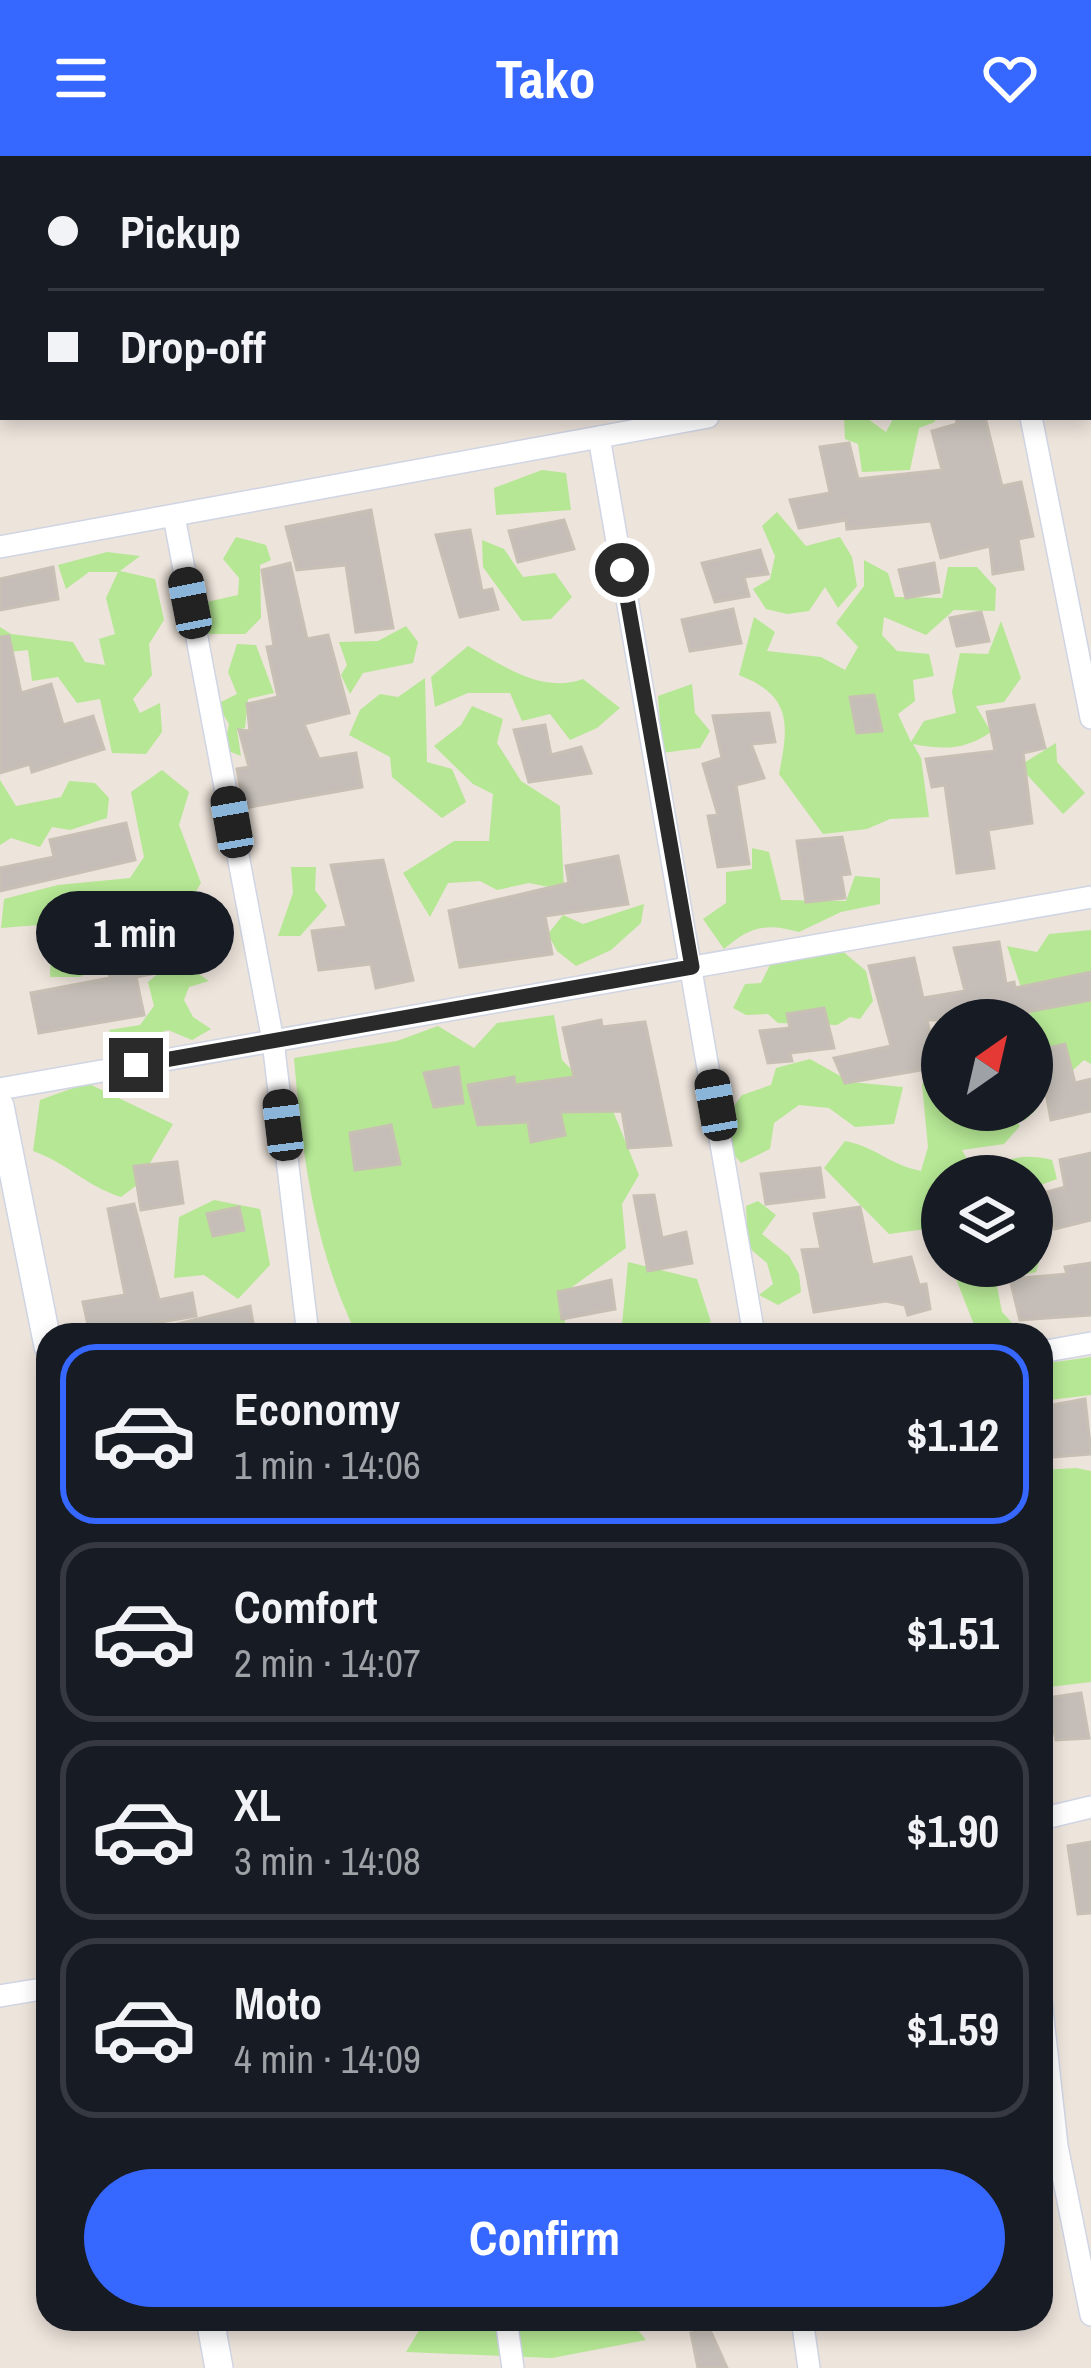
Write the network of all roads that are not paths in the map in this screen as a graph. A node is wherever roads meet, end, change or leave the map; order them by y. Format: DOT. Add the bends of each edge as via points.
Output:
graph roads {
  1 [pos="692,420"];
  2 [pos="1031,420"];
  3 [pos="599,437"];
  4 [pos="174,516"];
  5 [pos="0,548"];
  6 [pos="1091,718"];
  7 [pos="1091,897"];
  8 [pos="692,967"];
  9 [pos="273,1041"];
  10 [pos="0,1089"];
  11 [pos="0,1106"];
  12 [pos="43,1323"];
  13 [pos="307,1323"];
  14 [pos="752,1323"];
  15 [pos="1091,1343"];
  16 [pos="1053,1350"];
  17 [pos="1091,1807"];
  18 [pos="1053,1817"];
  19 [pos="36,1990"];
  20 [pos="0,1996"];
  21 [pos="1053,2110"];
  22 [pos="1091,2315"];
  23 [pos="212,2331"];
  24 [pos="508,2331"];
  25 [pos="804,2331"];
  26 [pos="219,2368"];
  27 [pos="513,2368"];
  28 [pos="809,2368"];
  1 -- 3 [label="street"];
  2 -- 6 [label="street"];
  3 -- 4 [label="street"];
  3 -- 8 [label="street"];
  4 -- 5 [label="street"];
  4 -- 9 [label="street"];
  7 -- 8 [label="street"];
  8 -- 9 [label="street"];
  8 -- 14 [label="street"];
  9 -- 10 [label="street"];
  9 -- 13 [label="street"];
  11 -- 12 [label="street"];
  15 -- 16 [label="street"];
  17 -- 18 [label="street"];
  19 -- 20 [label="street"];
  21 -- 22 [label="street"];
  23 -- 26 [label="street"];
  24 -- 27 [label="street"];
  25 -- 28 [label="street"];
}
